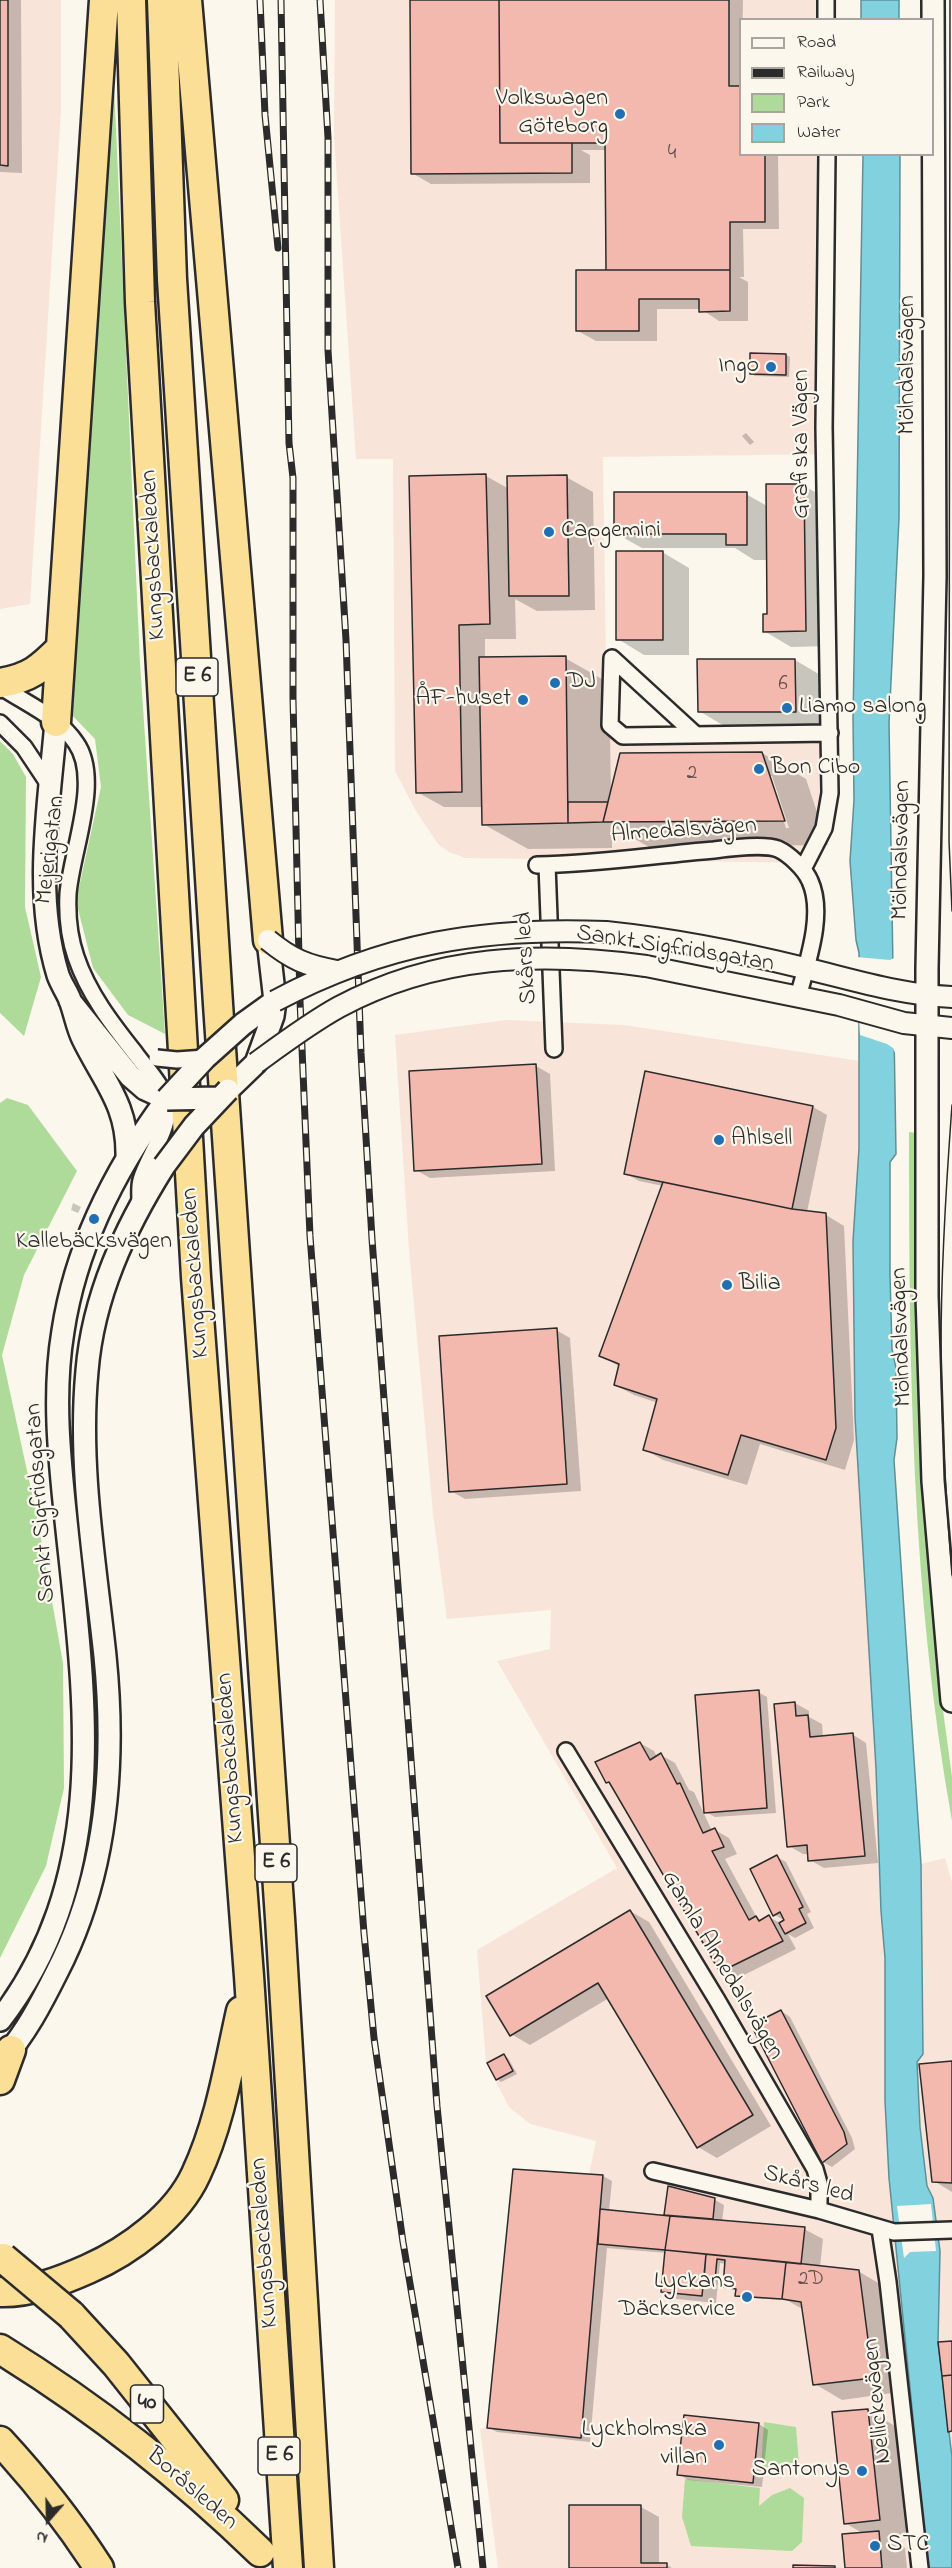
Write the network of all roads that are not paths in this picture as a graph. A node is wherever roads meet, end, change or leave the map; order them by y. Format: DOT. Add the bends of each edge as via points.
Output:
graph roads {
  1 [pos="104,0"];
  2 [pos="131,0"];
  3 [pos="162,0"];
  4 [pos="187,0"];
  5 [pos="826,0"];
  6 [pos="933,0"];
  7 [pos="826,18"];
  8 [pos="933,18"];
  9 [pos="827,156"];
  10 [pos="934,156"];
  11 [pos="61,648"];
  12 [pos="0,685"];
  13 [pos="56,722"];
  14 [pos="0,723"];
  15 [pos="830,733"];
  16 [pos="696,735"];
  17 [pos="50,786"];
  18 [pos="542,865"];
  19 [pos="803,869"];
  20 [pos="268,940"];
  21 [pos="806,968"];
  22 [pos="337,971"];
  23 [pos="927,996"];
  24 [pos="798,997"];
  25 [pos="952,998"];
  26 [pos="70,1000"];
  27 [pos="275,1001"];
  28 [pos="927,1026"];
  29 [pos="952,1028"];
  30 [pos="132,1049"];
  31 [pos="554,1049"];
  32 [pos="205,1058"];
  33 [pos="256,1064"];
  34 [pos="161,1097"];
  35 [pos="219,1098"];
  36 [pos="127,1156"];
  37 [pos="139,1205"];
  38 [pos="952,1701"];
  39 [pos="566,1751"];
  40 [pos="249,1976"];
  41 [pos="0,2020"];
  42 [pos="5,2056"];
  43 [pos="0,2080"];
  44 [pos="653,2171"];
  45 [pos="819,2210"];
  46 [pos="887,2230"];
  47 [pos="947,2230"];
  48 [pos="1,2257"];
  49 [pos="0,2292"];
  50 [pos="0,2349"];
  51 [pos="0,2441"];
  52 [pos="221,2505"];
  53 [pos="276,2558"];
  54 [pos="99,2568"];
  55 [pos="319,2568"];
  56 [pos="920,2568"];
  1 -- 11 [label="highway"];
  2 -- 40 [label="highway, Kungsbackaleden / E 6" via="141,314 196,1277"];
  3 -- 55 [label="highway, Kungsbackaleden / E 6" via="172,279 309,2364"];
  4 -- 20 [label="highway"];
  5 -- 7 [label="street"];
  6 -- 8 [label="main road, Mölndalsvägen"];
  9 -- 15 [label="street, Grafiska Vägen" via="824,427"];
  10 -- 23 [label="main road, Mölndalsvägen" via="935,576"];
  11 -- 12 [label="highway" via="38,671"];
  11 -- 13 [label="highway"];
  12 -- 13 [label="street, Mejerigatan"];
  13 -- 17 [label="main road, Mejerigatan"];
  13 -- 30 [label="street, Mejerigatan" via="77,744 85,765 86,786 68,894 75,956 110,1022"];
  14 -- 17 [label="street, Mejerigatan" via="24,747"];
  15 -- 16 [label="street"];
  15 -- 19 [label="street, Grafiska Vägen" via="830,793 824,828"];
  16 -- 16 [label="street" via="628,673 612,658 609,725 623,736"];
  17 -- 26 [label="main road, Mejerigatan" via="44,892 48,937 59,978"];
  18 -- 19 [label="street, Almedalsvägen" via="745,847 777,849"];
  18 -- 31 [label="street, Skårs led"];
  19 -- 21 [label="street" via="815,903"];
  20 -- 22 [label="street, bridge" via="303,964"];
  20 -- 27 [label="main road, Sankt Sigfridsgatan"];
  21 -- 22 [label="street, Sankt Sigfridsgatan, bridge" via="651,937 549,930 438,941"];
  21 -- 23 [label="street, Sankt Sigfridsgatan"];
  21 -- 24 [label="street"];
  22 -- 27 [label="street, Sankt Sigfridsgatan, bridge"];
  23 -- 25 [label="street, Sankt Sigfridsgatan"];
  23 -- 28 [label="main road, Mölndalsvägen"];
  24 -- 28 [label="street, Sankt Sigfridsgatan"];
  24 -- 33 [label="street, Sankt Sigfridsgatan, bridge" via="601,960 488,960 392,985 340,1007"];
  26 -- 34 [label="main road, Mejerigatan" via="130,1076"];
  26 -- 36 [label="main road, Mejerigatan" via="82,1038 121,1109"];
  27 -- 32 [label="main road, Sankt Sigfridsgatan, bridge"];
  27 -- 33 [label="main road, Sankt Sigfridsgatan"];
  28 -- 29 [label="street, Sankt Sigfridsgatan"];
  28 -- 38 [label="main road, Mölndalsvägen" via="933,1481"];
  30 -- 32 [label="street, bridge" via="157,1058"];
  30 -- 34 [label="street, Mejerigatan"];
  32 -- 34 [label="main road, Sankt Sigfridsgatan, bridge"];
  33 -- 35 [label="main road, Sankt Sigfridsgatan, bridge"];
  34 -- 35 [label="main road, bridge"];
  34 -- 36 [label="main road, Sankt Sigfridsgatan"];
  34 -- 37 [label="street" via="166,1117 141,1180"];
  35 -- 37 [label="main road, Sankt Sigfridsgatan, bridge" via="164,1166"];
  36 -- 41 [label="main road, Sankt Sigfridsgatan" via="94,1220 78,1264 59,1367 59,1462 83,1698 82,1813 76,1851 52,1928 32,1971"];
  37 -- 42 [label="main road, Sankt Sigfridsgatan" via="112,1263 87,1368 85,1461 108,1708 109,1769 99,1858 74,1940"];
  39 -- 45 [label="street, Gamla Almedalsvägen" via="815,2169"];
  40 -- 49 [label="highway" via="212,2133 196,2176 174,2205 151,2229 107,2261 66,2279"];
  40 -- 53 [label="highway, Kungsbackaleden / E 6"];
  42 -- 43 [label="highway"];
  44 -- 45 [label="street, Skårs led"];
  45 -- 46 [label="street, Skårs led"];
  46 -- 47 [label="street, Skårs led"];
  46 -- 56 [label="street, Nellickevägen" via="888,2282"];
  48 -- 52 [label="highway, 40, bridge" via="70,2315 116,2364"];
  50 -- 52 [label="highway, Boråsleden / 40" via="95,2412"];
  51 -- 54 [label="highway" via="72,2527"];
  52 -- 53 [label="highway, Boråsleden / 40"];
}
